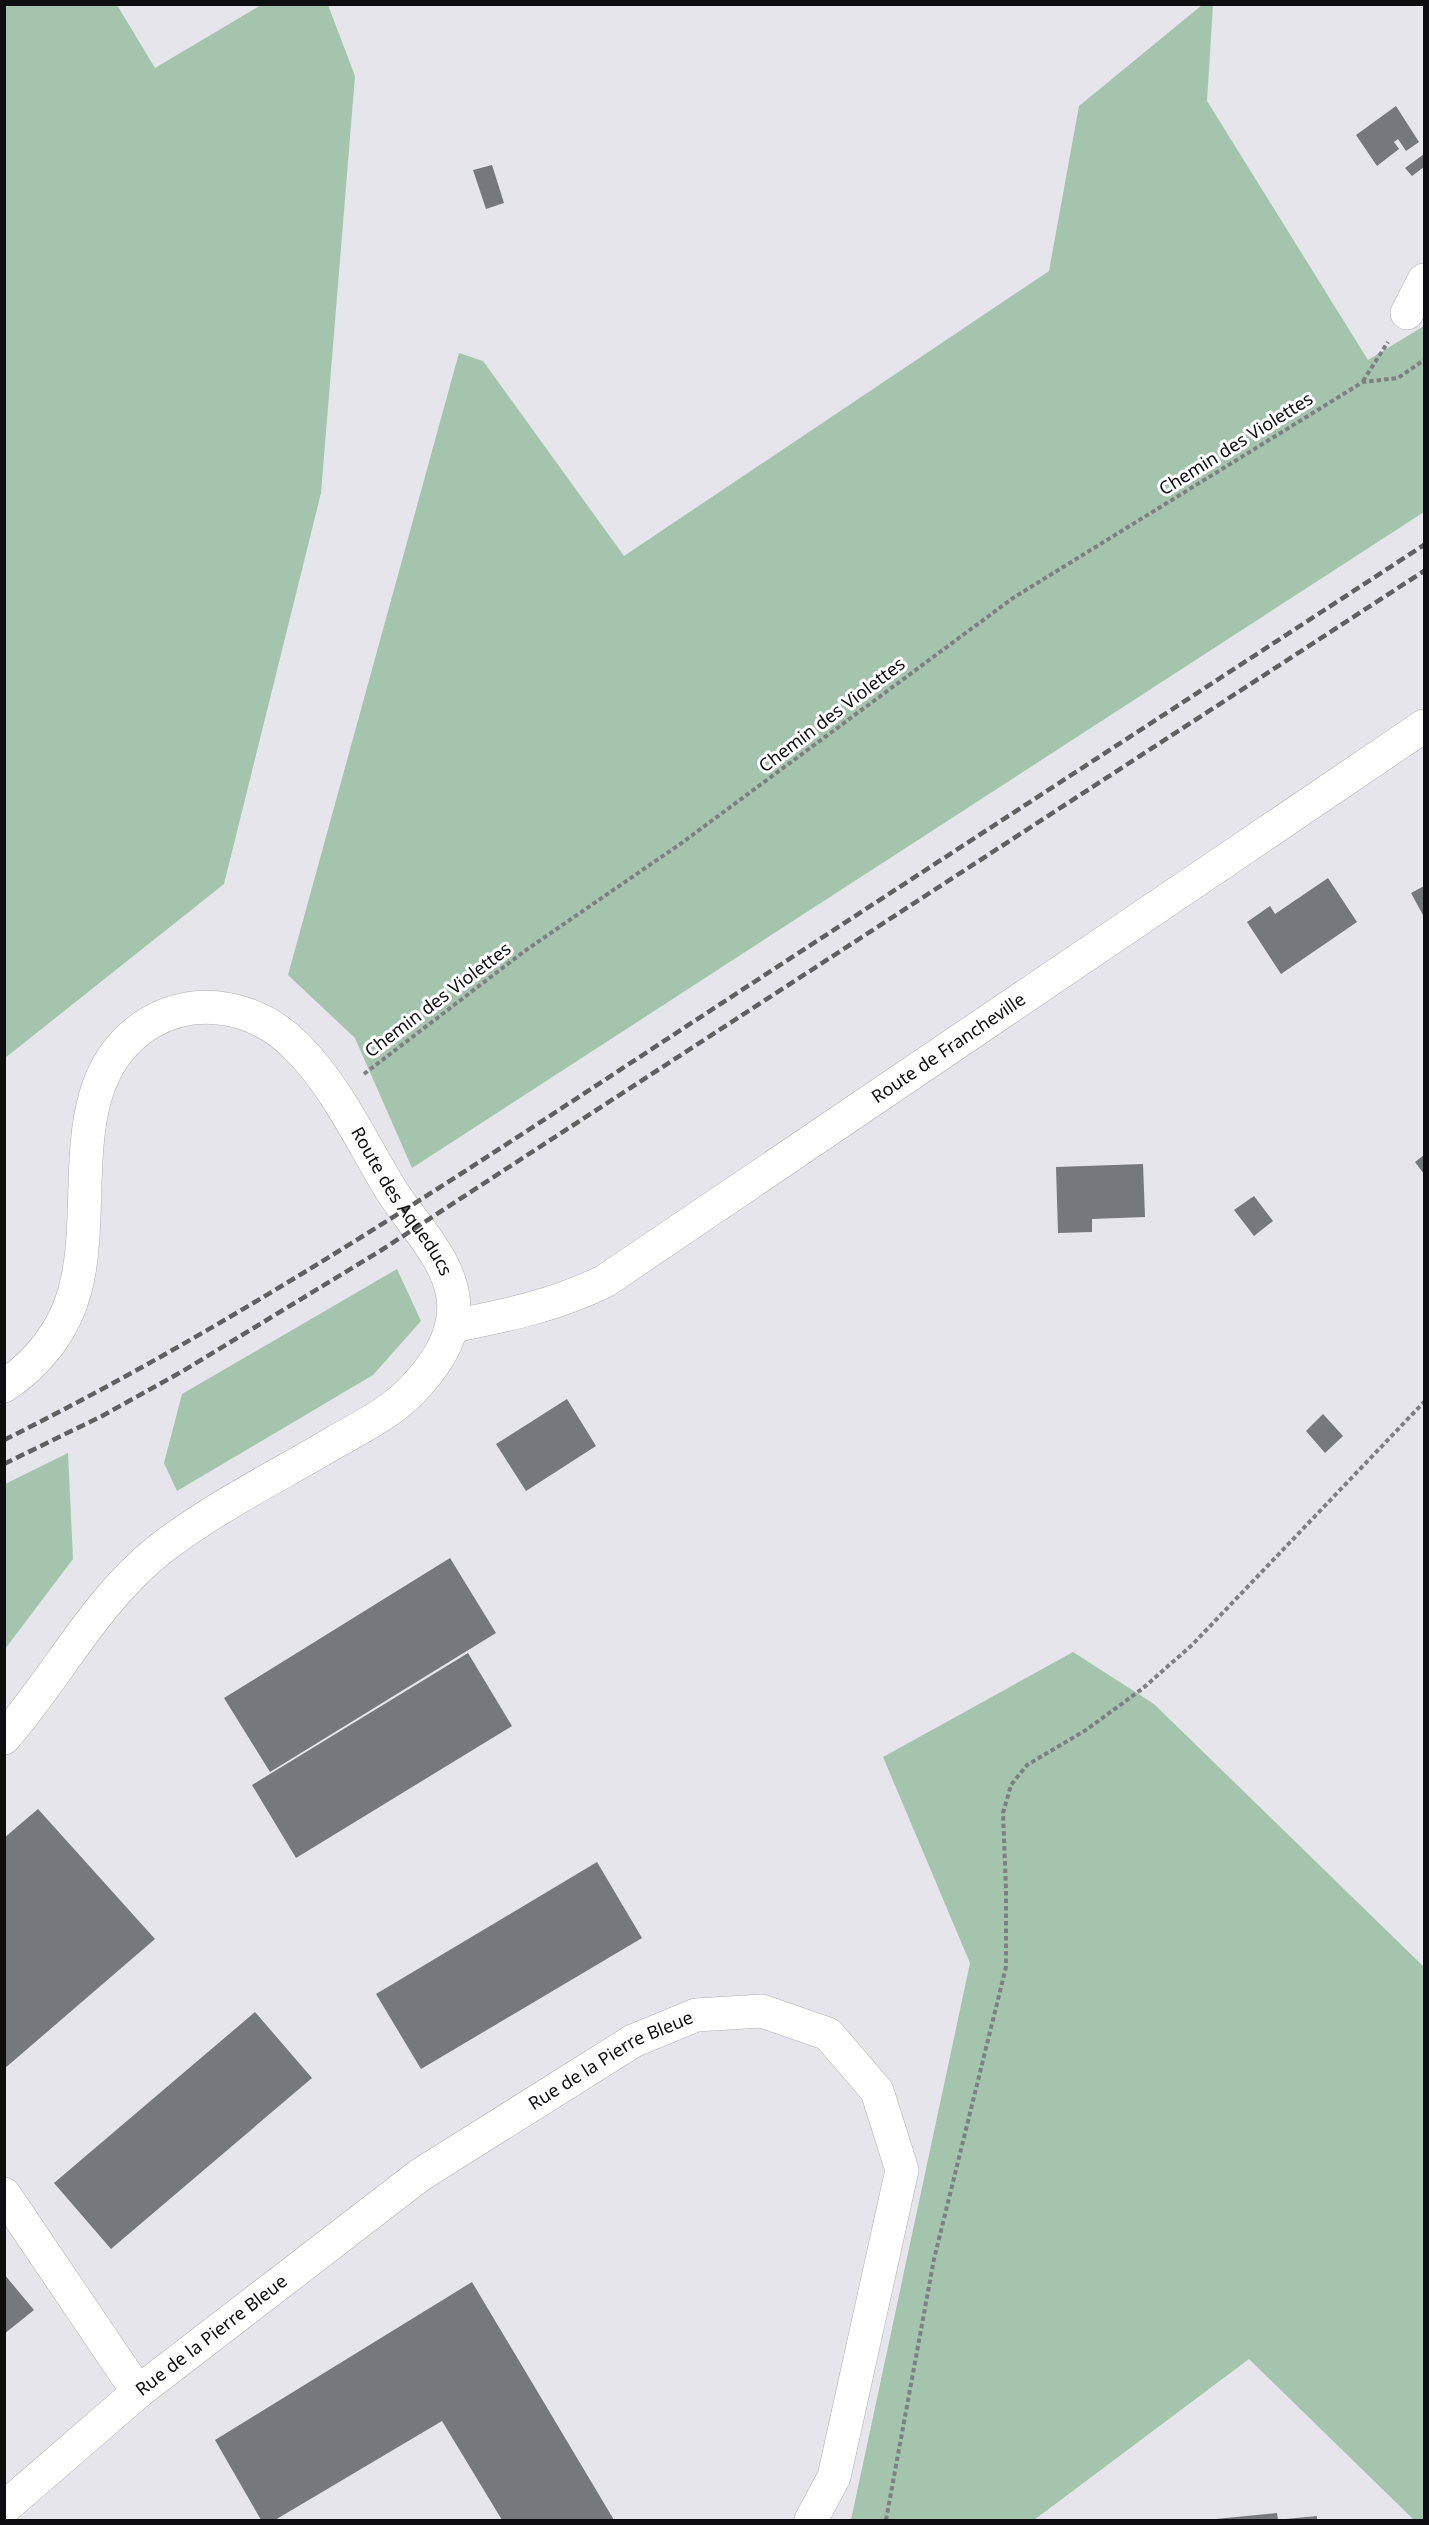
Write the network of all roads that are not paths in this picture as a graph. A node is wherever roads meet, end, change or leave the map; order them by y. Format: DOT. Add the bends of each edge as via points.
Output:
graph roads {
  1 [pos="1425,280"];
  2 [pos="1407,313"];
  3 [pos="1425,726"];
  4 [pos="453,1326"];
  5 [pos="4,1386"];
  6 [pos="4,1738"];
  7 [pos="4,2194"];
  8 [pos="138,2392"];
  9 [pos="4,2508"];
  10 [pos="811,2520"];
  1 -- 2 [label="street"];
  3 -- 4 [label="street, Route de Francheville" via="605,1281 546,1306"];
  4 -- 5 [label="street, Route des Aqueducs" via="454,1301 448,1276 310,1060 264,1021 228,1008 191,1008 139,1030 113,1057 100,1082 88,1133 83,1236 75,1289 59,1330 46,1348"];
  4 -- 6 [label="street, Route des Aqueducs" via="439,1357 415,1388 398,1402 214,1513 139,1567 94,1616"];
  7 -- 8 [label="street"];
  8 -- 9 [label="street, Rue de la Pierre Bleue"];
  8 -- 10 [label="street, Rue de la Pierre Bleue" via="420,2175 633,2041 696,2015 762,2011 828,2034 877,2091 902,2170 834,2477"];
}
